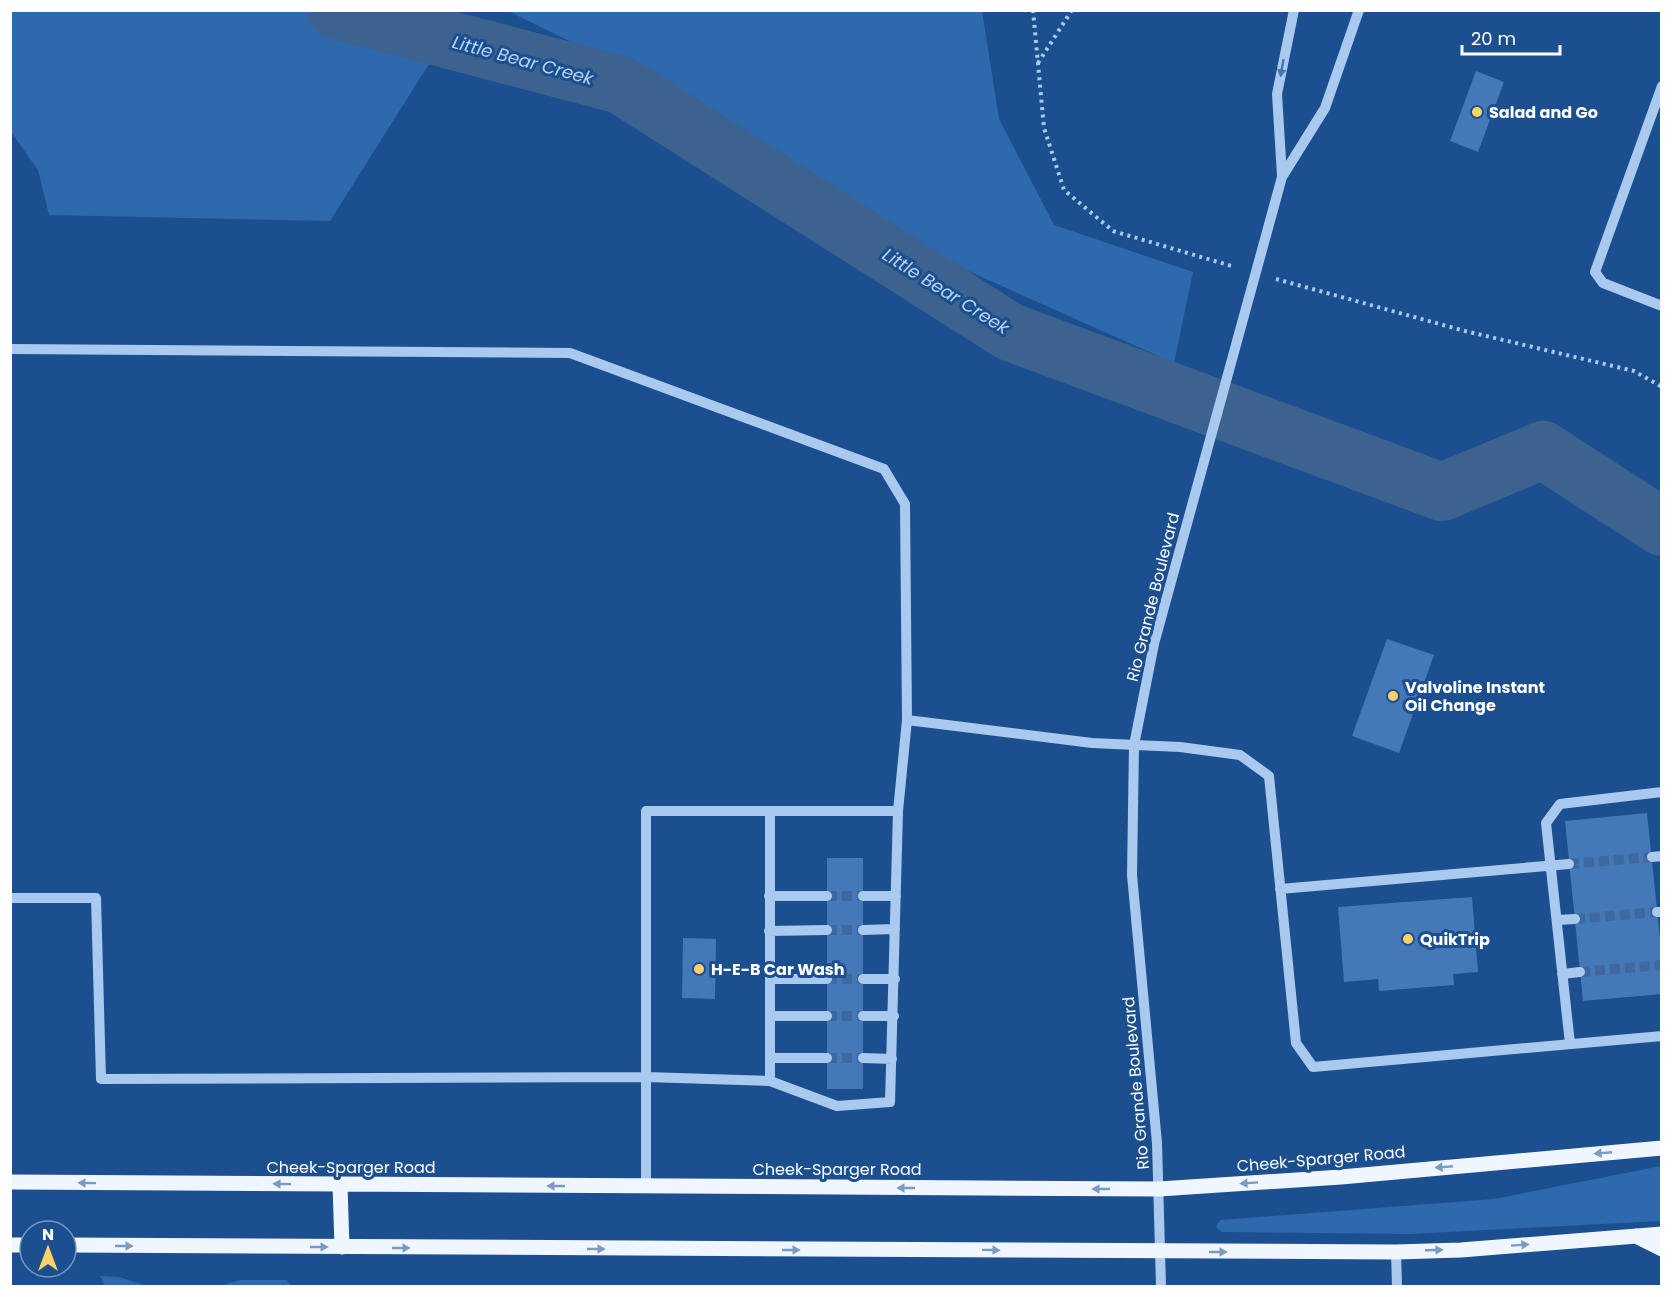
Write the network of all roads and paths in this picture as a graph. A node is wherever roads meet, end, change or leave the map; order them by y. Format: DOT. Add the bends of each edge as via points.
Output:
graph roads {
  1 [pos="1033,10"];
  2 [pos="1072,10"];
  3 [pos="1294,10"];
  4 [pos="1359,10"];
  5 [pos="1038,64"];
  6 [pos="1662,86"];
  7 [pos="1282,177"];
  8 [pos="1246,270"];
  9 [pos="1269,277"];
  10 [pos="1662,306"];
  11 [pos="10,350"];
  12 [pos="1662,387"];
  13 [pos="907,720"];
  14 [pos="1134,745"];
  15 [pos="1662,792"];
  16 [pos="770,811"];
  17 [pos="898,811"];
  18 [pos="1569,864"];
  19 [pos="1551,866"];
  20 [pos="1280,889"];
  21 [pos="769,896"];
  22 [pos="827,896"];
  23 [pos="863,896"];
  24 [pos="896,896"];
  25 [pos="10,898"];
  26 [pos="1575,919"];
  27 [pos="1557,921"];
  28 [pos="895,929"];
  29 [pos="827,930"];
  30 [pos="863,930"];
  31 [pos="769,931"];
  32 [pos="1580,972"];
  33 [pos="1562,974"];
  34 [pos="770,979"];
  35 [pos="827,979"];
  36 [pos="862,979"];
  37 [pos="895,979"];
  38 [pos="770,1016"];
  39 [pos="827,1016"];
  40 [pos="862,1016"];
  41 [pos="894,1016"];
  42 [pos="1662,1036"];
  43 [pos="1570,1044"];
  44 [pos="770,1058"];
  45 [pos="827,1058"];
  46 [pos="862,1058"];
  47 [pos="892,1059"];
  48 [pos="646,1077"];
  49 [pos="770,1081"];
  50 [pos="1662,1148"];
  51 [pos="10,1182"];
  52 [pos="340,1185"];
  53 [pos="646,1186"];
  54 [pos="1160,1189"];
  55 [pos="1662,1234"];
  56 [pos="1636,1236"];
  57 [pos="78,1245"];
  58 [pos="342,1247"];
  59 [pos="1662,1249"];
  60 [pos="1160,1251"];
  61 [pos="1396,1252"];
  62 [pos="1161,1287"];
  63 [pos="1397,1287"];
  1 -- 5 [label="path"];
  2 -- 5 [label="path"];
  3 -- 7 [label="street, Rio Grande Boulevard, one-way" via="1277,94"];
  4 -- 7 [label="street, Rio Grande Boulevard" via="1325,108"];
  5 -- 8 [label="path" via="1044,128 1064,190 1113,231"];
  6 -- 10 [label="street" via="1595,272 1603,283"];
  7 -- 14 [label="street, Rio Grande Boulevard" via="1154,644"];
  9 -- 12 [label="path" via="1454,328 1634,371"];
  11 -- 13 [label="street" via="570,352 884,469 905,504"];
  13 -- 14 [label="street"];
  13 -- 17 [label="street"];
  14 -- 20 [label="street" via="1240,755 1269,776"];
  14 -- 54 [label="street, Rio Grande Boulevard" via="1131,875"];
  15 -- 19 [label="street" via="1560,804 1546,823"];
  16 -- 17 [label="street"];
  16 -- 21 [label="street"];
  16 -- 48 [label="street" via="646,811"];
  17 -- 24 [label="street"];
  18 -- 19 [label="street"];
  19 -- 20 [label="street"];
  19 -- 27 [label="street"];
  20 -- 43 [label="street" via="1296,1043 1312,1067"];
  21 -- 22 [label="street"];
  21 -- 31 [label="street"];
  23 -- 24 [label="street"];
  24 -- 28 [label="street"];
  25 -- 48 [label="street" via="96,898 101,1079"];
  26 -- 27 [label="street"];
  27 -- 33 [label="street"];
  28 -- 30 [label="street"];
  28 -- 37 [label="street"];
  29 -- 31 [label="street"];
  31 -- 34 [label="street"];
  32 -- 33 [label="street"];
  33 -- 43 [label="street"];
  34 -- 35 [label="street"];
  34 -- 38 [label="street"];
  36 -- 37 [label="street"];
  37 -- 41 [label="street"];
  38 -- 39 [label="street"];
  38 -- 44 [label="street"];
  40 -- 41 [label="street"];
  41 -- 47 [label="street"];
  42 -- 43 [label="street"];
  44 -- 45 [label="street"];
  44 -- 49 [label="street"];
  46 -- 47 [label="street"];
  47 -- 49 [label="street" via="890,1102 837,1106"];
  48 -- 49 [label="street"];
  48 -- 53 [label="street"];
  50 -- 54 [label="main road, Cheek-Sparger Road, one-way"];
  52 -- 51 [label="main road, Cheek-Sparger Road, one-way"];
  53 -- 52 [label="main road, Cheek-Sparger Road, one-way"];
  52 -- 58 [label="main road"];
  54 -- 53 [label="main road, Cheek-Sparger Road, one-way"];
  54 -- 60 [label="street, Rio Grande Boulevard"];
  55 -- 56 [label="main road"];
  56 -- 59 [label="main road"];
  61 -- 56 [label="main road, one-way"];
  57 -- 58 [label="main road, one-way"];
  58 -- 60 [label="main road, one-way"];
  60 -- 61 [label="main road, one-way"];
  60 -- 62 [label="street, Rio Grande Boulevard"];
  61 -- 63 [label="street"];
}
